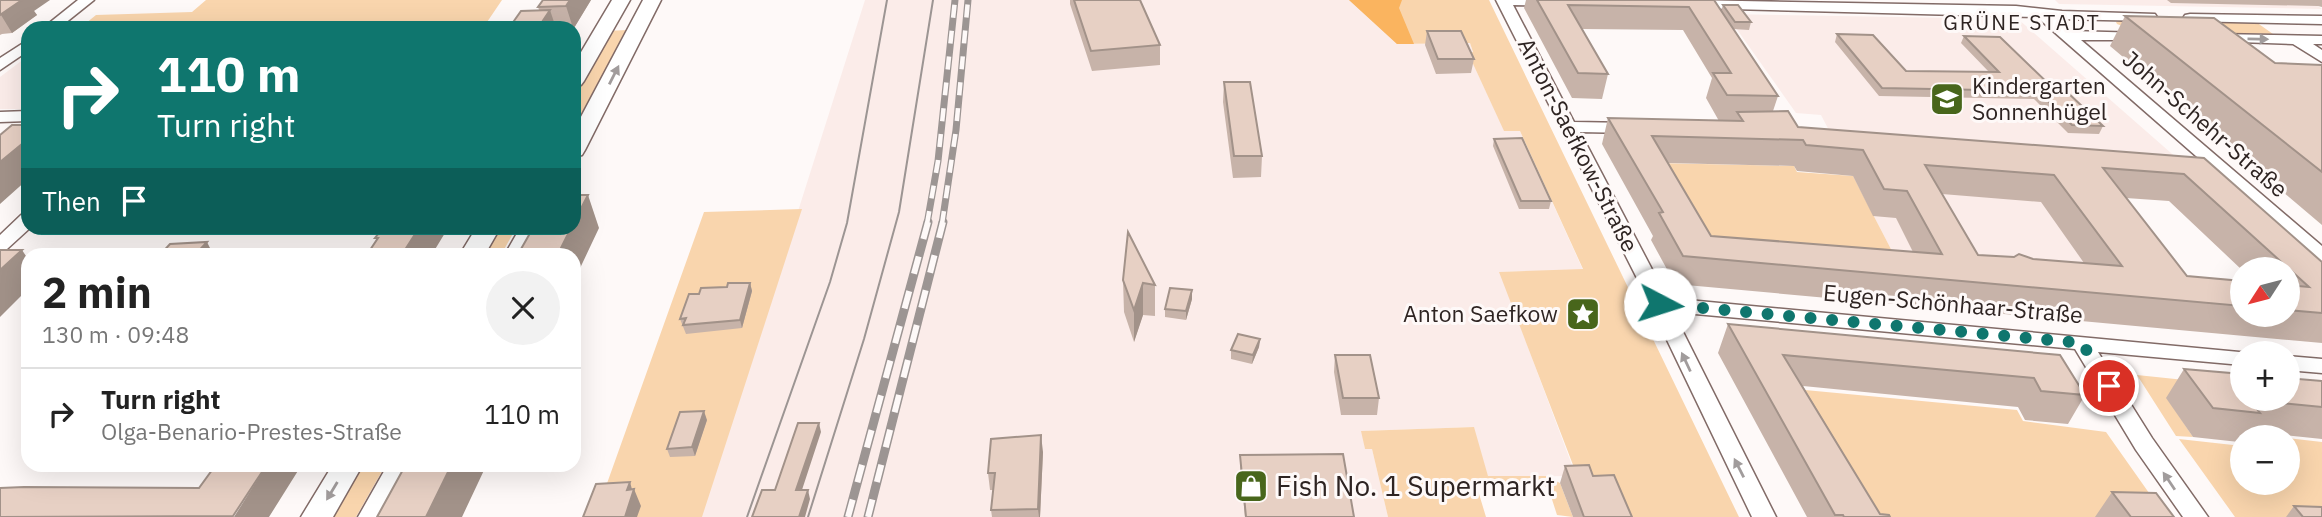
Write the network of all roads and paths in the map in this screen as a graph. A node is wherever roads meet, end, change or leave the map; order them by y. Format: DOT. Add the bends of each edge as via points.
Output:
graph roads {
  1 [pos="87,0"];
  2 [pos="621,0"];
  3 [pos="652,0"];
  4 [pos="2027,0"];
  5 [pos="1503,1"];
  6 [pos="1568,2"];
  7 [pos="1762,3"];
  8 [pos="1678,4"];
  9 [pos="1706,5"];
  10 [pos="2040,12"];
  11 [pos="2093,16"];
  12 [pos="2267,19"];
  13 [pos="2322,20"];
  14 [pos="59,21"];
  15 [pos="1718,23"];
  16 [pos="2067,35"];
  17 [pos="2118,36"];
  18 [pos="2159,37"];
  19 [pos="2200,37"];
  20 [pos="2296,39"];
  21 [pos="2322,40"];
  22 [pos="21,49"];
  23 [pos="2322,57"];
  24 [pos="0,65"];
  25 [pos="581,69"];
  26 [pos="21,116"];
  27 [pos="0,117"];
  28 [pos="1568,127"];
  29 [pos="1650,129"];
  30 [pos="581,137"];
  31 [pos="21,226"];
  32 [pos="0,245"];
  33 [pos="2322,256"];
  34 [pos="1660,304"];
  35 [pos="2082,343"];
  36 [pos="2230,357"];
  37 [pos="2300,364"];
  38 [pos="2322,366"];
  39 [pos="343,472"];
  40 [pos="399,472"];
  41 [pos="317,517"];
  42 [pos="374,517"];
  43 [pos="1764,517"];
  44 [pos="2196,517"];
  1 -- 14 [label="street"];
  2 -- 25 [label="street"];
  30 -- 3 [label="street, one-way"];
  4 -- 10 [label="street, John-Schehr-Straße"];
  5 -- 6 [label="street"];
  5 -- 28 [label="street, Anton-Saefkow-Straße"];
  7 -- 9 [label="street"];
  7 -- 10 [label="street"];
  8 -- 9 [label="street"];
  9 -- 15 [label="street"];
  10 -- 11 [label="street"];
  10 -- 16 [label="street, John-Schehr-Straße"];
  11 -- 12 [label="street"];
  11 -- 17 [label="street"];
  12 -- 13 [label="street"];
  12 -- 20 [label="street"];
  16 -- 17 [label="street"];
  16 -- 33 [label="street, John-Schehr-Straße"];
  17 -- 18 [label="street"];
  19 -- 20 [label="street, one-way"];
  20 -- 21 [label="street"];
  20 -- 23 [label="street"];
  22 -- 24 [label="street"];
  26 -- 27 [label="street"];
  28 -- 29 [label="street"];
  28 -- 34 [label="street, Anton-Saefkow-Straße"];
  31 -- 32 [label="street"];
  34 -- 35 [label="street, Eugen-Schönhaar-Straße"];
  43 -- 34 [label="street, Anton-Saefkow-Straße, one-way"];
  35 -- 36 [label="street, Eugen-Schönhaar-Straße"];
  44 -- 35 [label="street, one-way"];
  37 -- 38 [label="street"];
  39 -- 41 [label="street, one-way"];
  40 -- 42 [label="street"];
}
